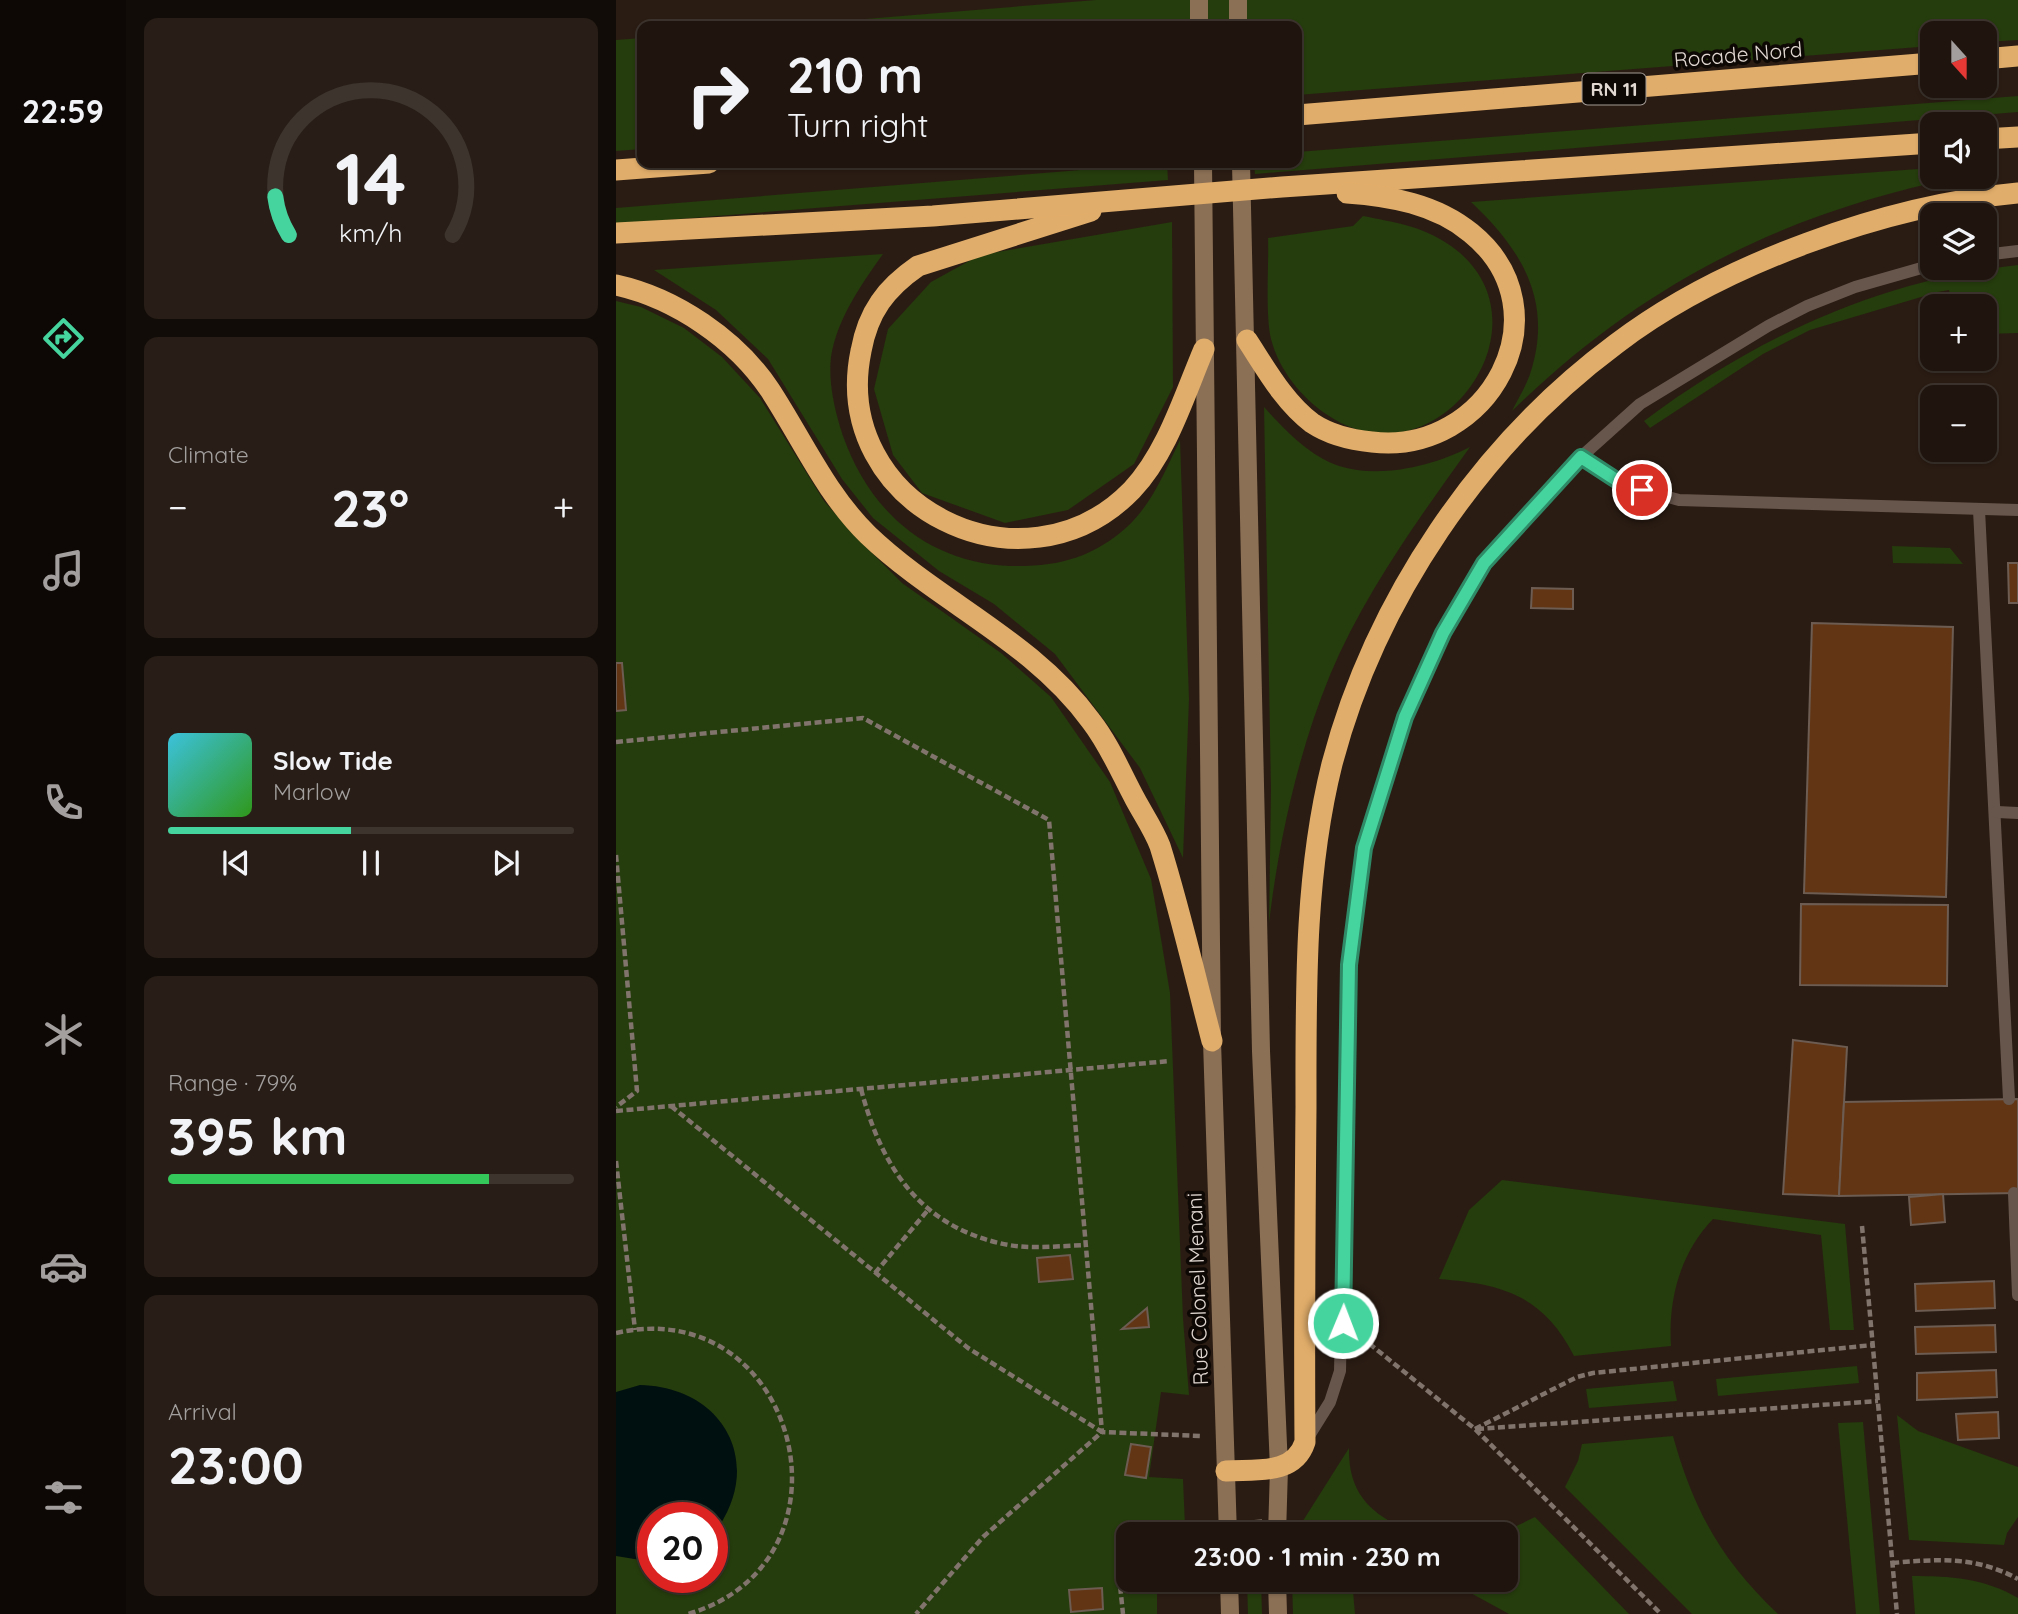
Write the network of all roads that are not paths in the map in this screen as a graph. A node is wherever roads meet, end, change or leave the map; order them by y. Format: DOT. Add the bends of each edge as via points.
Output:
graph roads {
  1 [pos="1199,0"];
  2 [pos="1238,0"];
  3 [pos="1199,21"];
  4 [pos="1238,21"];
  5 [pos="2018,56"];
  6 [pos="1997,58"];
  7 [pos="1920,64"];
  8 [pos="1302,115"];
  9 [pos="2018,137"];
  10 [pos="1997,138"];
  11 [pos="1920,144"];
  12 [pos="643,168"];
  13 [pos="1203,168"];
  14 [pos="1241,168"];
  15 [pos="616,170"];
  16 [pos="1282,187"];
  17 [pos="2018,193"];
  18 [pos="1126,200"];
  19 [pos="616,233"];
  20 [pos="2018,251"];
  21 [pos="1997,253"];
  22 [pos="1920,268"];
  23 [pos="616,285"];
  24 [pos="1247,340"];
  25 [pos="1205,349"];
  26 [pos="1581,457"];
  27 [pos="1979,510"];
  28 [pos="2018,510"];
  29 [pos="1997,812"];
  30 [pos="2018,813"];
  31 [pos="1212,1041"];
  32 [pos="2009,1099"];
  33 [pos="2014,1193"];
  34 [pos="2018,1295"];
  35 [pos="1305,1442"];
  36 [pos="1279,1468"];
  37 [pos="1226,1471"];
  38 [pos="1228,1522"];
  39 [pos="1277,1522"];
  40 [pos="1229,1592"];
  41 [pos="1278,1592"];
  42 [pos="1230,1614"];
  43 [pos="1278,1614"];
  1 -- 3 [label="street"];
  2 -- 4 [label="street"];
  5 -- 6 [label="highway"];
  7 -- 8 [label="highway, Rocade Nord / RN 11"];
  9 -- 10 [label="highway"];
  11 -- 16 [label="highway"];
  12 -- 15 [label="highway"];
  13 -- 25 [label="street, Rue Colonel Menani"];
  14 -- 24 [label="street"];
  16 -- 18 [label="highway"];
  16 -- 24 [label="highway" via="1414,203 1470,232 1503,276 1513,310 1512,342 1507,363 1485,400 1454,425 1397,445 1353,439 1313,424 1277,386"];
  17 -- 35 [label="highway" via="1920,209 1788,250 1719,283 1618,342 1521,429 1447,520 1406,586 1351,704 1332,766 1317,853 1306,954"];
  18 -- 19 [label="highway" via="933,216"];
  18 -- 25 [label="highway" via="943,257 896,281 870,318 858,363 860,409 875,454 902,491 960,529 1006,539 1074,528 1115,505 1147,471"];
  20 -- 21 [label="lane"];
  22 -- 26 [label="lane" via="1855,287 1768,326 1640,404"];
  23 -- 31 [label="highway" via="645,291 721,339 769,389 832,492 866,533 915,574 1022,649 1092,721 1159,844"];
  24 -- 36 [label="street" via="1261,1051"];
  25 -- 31 [label="street, Rue Colonel Menani"];
  26 -- 27 [label="lane" via="1624,485 1679,500"];
  26 -- 35 [label="lane" via="1484,563 1453,615 1405,717 1368,836 1349,965 1340,1371 1319,1423"];
  27 -- 28 [label="lane"];
  27 -- 29 [label="lane"];
  29 -- 30 [label="lane"];
  29 -- 32 [label="lane"];
  31 -- 37 [label="street, Rue Colonel Menani"];
  33 -- 34 [label="lane"];
  35 -- 36 [label="highway" via="1298,1458"];
  36 -- 37 [label="highway"];
  36 -- 39 [label="street"];
  37 -- 38 [label="street, Rue Colonel Menani"];
  40 -- 42 [label="street"];
  41 -- 43 [label="street"];
}
